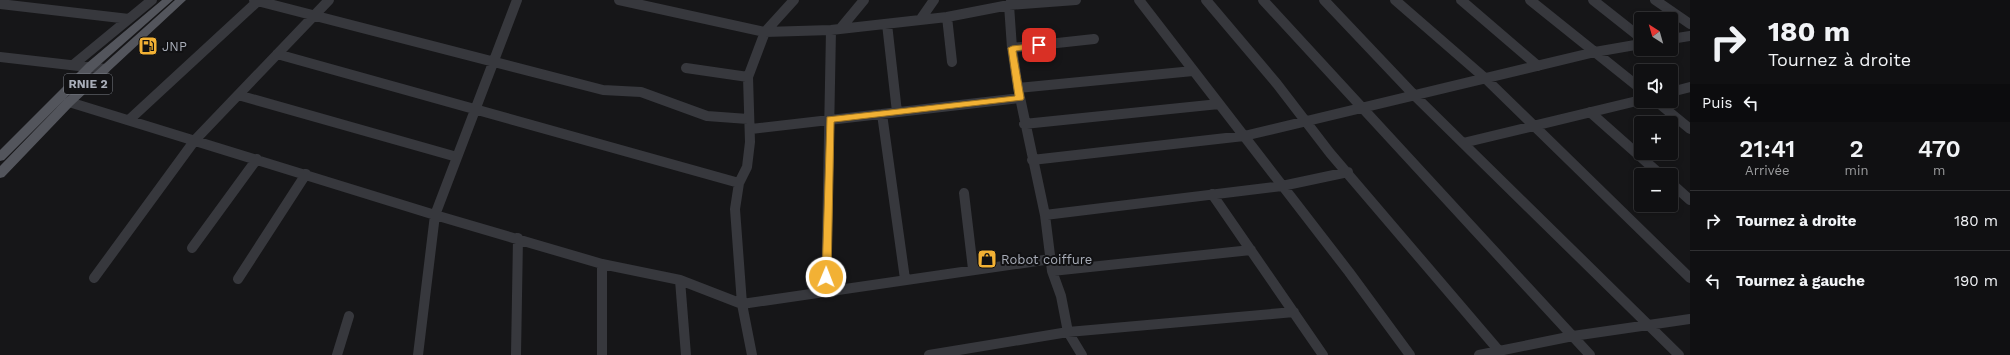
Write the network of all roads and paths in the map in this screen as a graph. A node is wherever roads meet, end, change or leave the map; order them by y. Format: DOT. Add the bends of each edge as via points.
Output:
graph roads {
  1 [pos="152,0"];
  2 [pos="168,0"];
  3 [pos="182,0"];
  4 [pos="257,0"];
  5 [pos="329,0"];
  6 [pos="517,0"];
  7 [pos="619,0"];
  8 [pos="794,0"];
  9 [pos="864,0"];
  10 [pos="934,0"];
  11 [pos="1072,0"];
  12 [pos="1076,0"];
  13 [pos="1139,0"];
  14 [pos="1206,0"];
  15 [pos="1263,0"];
  16 [pos="1324,0"];
  17 [pos="1396,0"];
  18 [pos="1461,0"];
  19 [pos="1530,0"];
  20 [pos="1593,0"];
  21 [pos="1655,0"];
  22 [pos="1011,3"];
  23 [pos="0,4"];
  24 [pos="314,15"];
  25 [pos="947,17"];
  26 [pos="129,19"];
  27 [pos="920,20"];
  28 [pos="887,24"];
  29 [pos="1690,24"];
  30 [pos="835,30"];
  31 [pos="765,32"];
  32 [pos="1634,32"];
  33 [pos="1690,36"];
  34 [pos="1678,38"];
  35 [pos="1094,39"];
  36 [pos="1634,45"];
  37 [pos="1012,48"];
  38 [pos="1595,52"];
  39 [pos="277,54"];
  40 [pos="0,57"];
  41 [pos="493,62"];
  42 [pos="952,62"];
  43 [pos="73,65"];
  44 [pos="91,66"];
  45 [pos="1538,66"];
  46 [pos="686,68"];
  47 [pos="105,69"];
  48 [pos="1193,71"];
  49 [pos="748,76"];
  50 [pos="1486,79"];
  51 [pos="1634,83"];
  52 [pos="1690,87"];
  53 [pos="1678,90"];
  54 [pos="1019,93"];
  55 [pos="238,95"];
  56 [pos="1415,96"];
  57 [pos="69,102"];
  58 [pos="1634,102"];
  59 [pos="1219,104"];
  60 [pos="1363,107"];
  61 [pos="1664,108"];
  62 [pos="474,109"];
  63 [pos="897,112"];
  64 [pos="1590,112"];
  65 [pos="882,114"];
  66 [pos="748,118"];
  67 [pos="129,120"];
  68 [pos="830,120"];
  69 [pos="1307,122"];
  70 [pos="1024,124"];
  71 [pos="1534,126"];
  72 [pos="751,129"];
  73 [pos="1690,129"];
  74 [pos="1244,136"];
  75 [pos="195,140"];
  76 [pos="1463,143"];
  77 [pos="0,157"];
  78 [pos="456,157"];
  79 [pos="257,159"];
  80 [pos="1032,160"];
  81 [pos="1654,168"];
  82 [pos="1348,172"];
  83 [pos="0,174"];
  84 [pos="306,174"];
  85 [pos="739,183"];
  86 [pos="1282,186"];
  87 [pos="1678,189"];
  88 [pos="964,193"];
  89 [pos="1212,194"];
  90 [pos="1690,200"];
  91 [pos="435,215"];
  92 [pos="1045,215"];
  93 [pos="518,238"];
  94 [pos="192,248"];
  95 [pos="1251,250"];
  96 [pos="1051,259"];
  97 [pos="602,264"];
  98 [pos="973,269"];
  99 [pos="1052,271"];
  100 [pos="94,278"];
  101 [pos="238,278"];
  102 [pos="1690,278"];
  103 [pos="905,279"];
  104 [pos="680,280"];
  105 [pos="826,293"];
  106 [pos="742,304"];
  107 [pos="1294,312"];
  108 [pos="349,316"];
  109 [pos="1690,318"];
  110 [pos="1650,325"];
  111 [pos="1068,332"];
  112 [pos="1573,336"];
  113 [pos="1500,352"];
  114 [pos="337,355"];
  115 [pos="418,355"];
  116 [pos="516,355"];
  117 [pos="602,355"];
  118 [pos="686,355"];
  119 [pos="752,355"];
  120 [pos="929,355"];
  121 [pos="1082,355"];
  122 [pos="1323,355"];
  123 [pos="1410,355"];
  124 [pos="1479,355"];
  125 [pos="1590,355"];
  126 [pos="1679,355"];
  1 -- 26 [label="street"];
  2 -- 44 [label="main road, RNIE 2"];
  3 -- 47 [label="main road, RNIE 2"];
  4 -- 24 [label="street"];
  4 -- 67 [label="street"];
  5 -- 24 [label="street"];
  6 -- 41 [label="street"];
  7 -- 31 [label="street"];
  8 -- 31 [label="street"];
  9 -- 30 [label="street"];
  10 -- 27 [label="street"];
  11 -- 12 [label="street"];
  11 -- 22 [label="street"];
  13 -- 48 [label="street"];
  14 -- 69 [label="street"];
  15 -- 60 [label="street"];
  16 -- 56 [label="street"];
  17 -- 50 [label="street"];
  18 -- 45 [label="street"];
  19 -- 38 [label="street"];
  20 -- 32 [label="street"];
  21 -- 29 [label="street"];
  22 -- 25 [label="street"];
  22 -- 37 [label="street"];
  23 -- 26 [label="street"];
  24 -- 39 [label="street"];
  24 -- 41 [label="street"];
  25 -- 27 [label="street"];
  25 -- 42 [label="street"];
  26 -- 43 [label="street"];
  27 -- 28 [label="street"];
  28 -- 30 [label="street"];
  28 -- 63 [label="street"];
  30 -- 31 [label="street"];
  30 -- 68 [label="street"];
  31 -- 49 [label="street"];
  33 -- 34 [label="street"];
  35 -- 37 [label="street"];
  36 -- 38 [label="street"];
  37 -- 54 [label="street"];
  38 -- 45 [label="street"];
  38 -- 51 [label="street"];
  39 -- 55 [label="street"];
  39 -- 62 [label="street"];
  40 -- 43 [label="street"];
  41 -- 62 [label="street"];
  41 -- 66 [label="street" via="604,90 641,92 707,116"];
  43 -- 44 [label="street"];
  44 -- 47 [label="street"];
  44 -- 77 [label="main road, RNIE 2"];
  45 -- 50 [label="street"];
  46 -- 49 [label="street"];
  47 -- 57 [label="main road, RNIE 2"];
  48 -- 54 [label="street"];
  48 -- 59 [label="street"];
  49 -- 66 [label="street"];
  50 -- 56 [label="street"];
  50 -- 71 [label="street"];
  52 -- 53 [label="street"];
  54 -- 63 [label="street"];
  54 -- 70 [label="street"];
  55 -- 75 [label="street"];
  55 -- 78 [label="street"];
  56 -- 60 [label="street"];
  56 -- 76 [label="street"];
  57 -- 67 [label="street"];
  57 -- 83 [label="main road, RNIE 2"];
  58 -- 64 [label="street"];
  59 -- 70 [label="street"];
  59 -- 74 [label="street"];
  60 -- 69 [label="street"];
  60 -- 112 [label="street"];
  61 -- 73 [label="street"];
  62 -- 78 [label="street"];
  62 -- 85 [label="street"];
  63 -- 65 [label="street"];
  64 -- 71 [label="street"];
  64 -- 81 [label="street"];
  65 -- 68 [label="street"];
  65 -- 103 [label="street"];
  66 -- 72 [label="street"];
  67 -- 75 [label="street"];
  68 -- 72 [label="street"];
  68 -- 105 [label="street"];
  69 -- 74 [label="street"];
  69 -- 82 [label="street"];
  70 -- 80 [label="street"];
  71 -- 76 [label="street"];
  71 -- 102 [label="street"];
  72 -- 85 [label="street" via="746,167"];
  74 -- 80 [label="street"];
  74 -- 86 [label="street"];
  75 -- 79 [label="street"];
  75 -- 100 [label="street"];
  76 -- 110 [label="street"];
  78 -- 91 [label="street"];
  79 -- 84 [label="street"];
  79 -- 94 [label="street"];
  80 -- 92 [label="street"];
  82 -- 86 [label="street"];
  82 -- 113 [label="street"];
  84 -- 91 [label="street"];
  84 -- 101 [label="street"];
  85 -- 106 [label="street" via="735,209"];
  86 -- 89 [label="street"];
  86 -- 123 [label="street"];
  87 -- 90 [label="street"];
  88 -- 98 [label="street"];
  89 -- 92 [label="street"];
  89 -- 95 [label="street"];
  91 -- 93 [label="street"];
  91 -- 115 [label="street"];
  92 -- 96 [label="street"];
  93 -- 97 [label="street"];
  93 -- 116 [label="street"];
  95 -- 99 [label="street"];
  95 -- 107 [label="street"];
  96 -- 98 [label="street"];
  96 -- 99 [label="street"];
  97 -- 104 [label="street"];
  97 -- 117 [label="street"];
  98 -- 103 [label="street"];
  99 -- 111 [label="street"];
  103 -- 105 [label="street"];
  104 -- 106 [label="street"];
  104 -- 118 [label="street"];
  105 -- 106 [label="street"];
  106 -- 119 [label="street"];
  107 -- 111 [label="street"];
  107 -- 122 [label="street"];
  108 -- 114 [label="street"];
  109 -- 110 [label="street"];
  110 -- 112 [label="street"];
  110 -- 126 [label="street"];
  111 -- 120 [label="street"];
  111 -- 121 [label="street"];
  112 -- 113 [label="street"];
  112 -- 125 [label="street"];
  113 -- 124 [label="street"];
}
